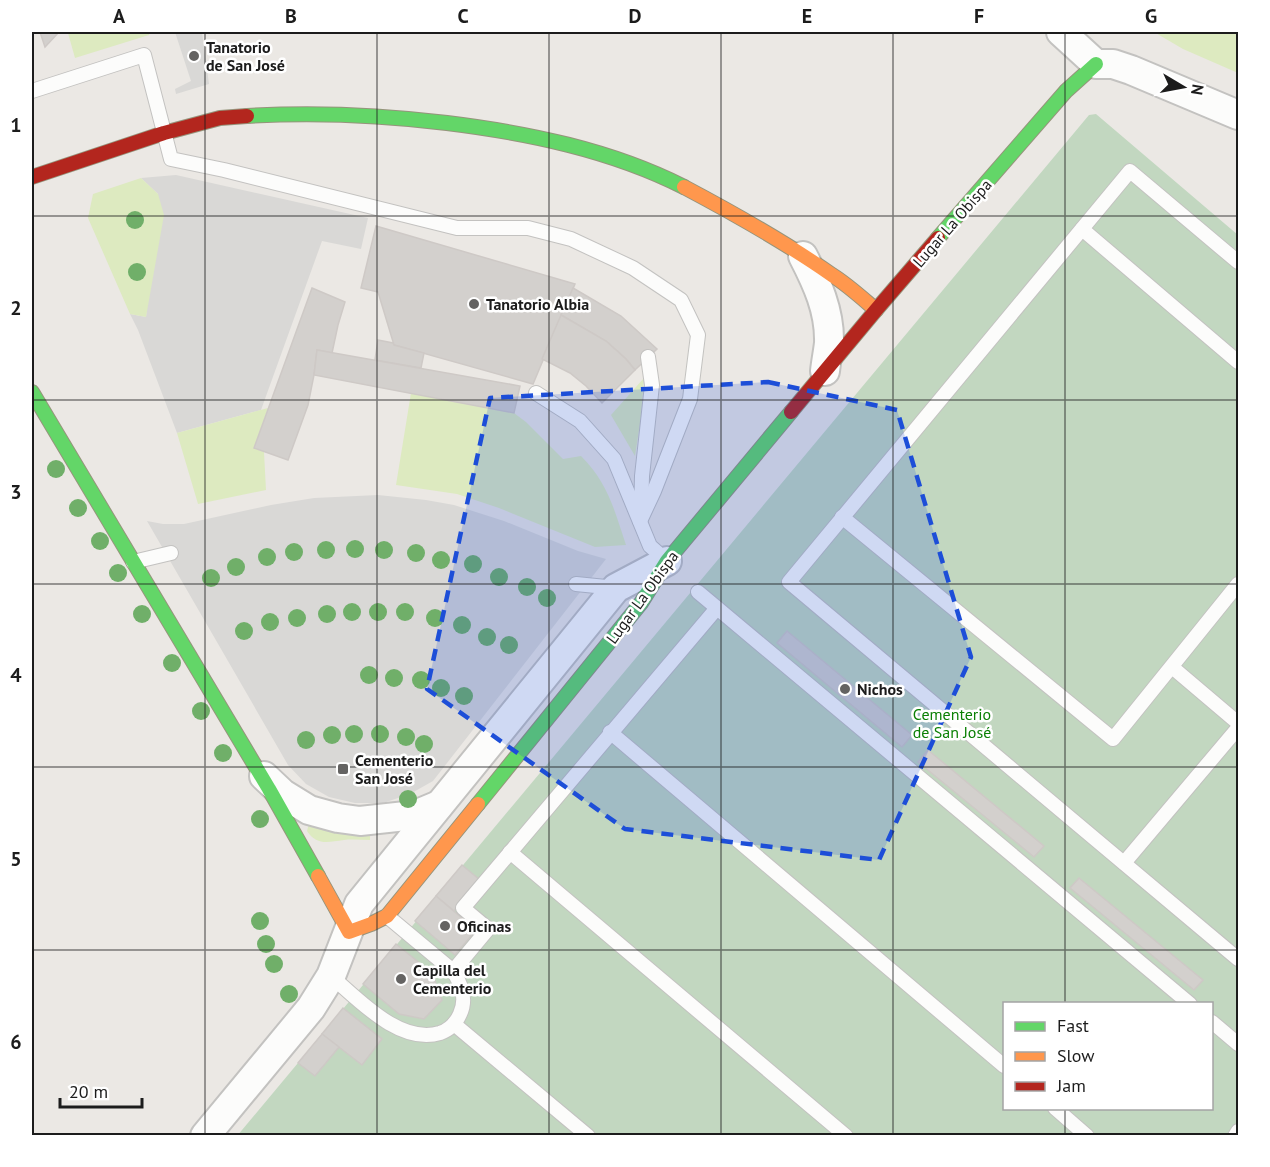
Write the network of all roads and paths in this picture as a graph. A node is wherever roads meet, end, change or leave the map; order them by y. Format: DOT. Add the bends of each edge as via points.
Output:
graph roads {
  1 [pos="1061,32"];
  2 [pos="1096,64"];
  3 [pos="32,91"];
  4 [pos="1239,115"];
  5 [pos="164,133"];
  6 [pos="32,177"];
  7 [pos="1082,229"];
  8 [pos="803,256"];
  9 [pos="1239,262"];
  10 [pos="876,310"];
  11 [pos="648,357"];
  12 [pos="1239,362"];
  13 [pos="825,371"];
  14 [pos="32,392"];
  15 [pos="536,393"];
  16 [pos="842,517"];
  17 [pos="640,520"];
  18 [pos="171,553"];
  19 [pos="667,561"];
  20 [pos="133,562"];
  21 [pos="576,584"];
  22 [pos="1239,584"];
  23 [pos="616,588"];
  24 [pos="698,592"];
  25 [pos="717,608"];
  26 [pos="1172,667"];
  27 [pos="1239,723"];
  28 [pos="1239,728"];
  29 [pos="610,732"];
  30 [pos="258,771"];
  31 [pos="439,806"];
  32 [pos="510,852"];
  33 [pos="1124,863"];
  34 [pos="387,916"];
  35 [pos="349,932"];
  36 [pos="1239,959"];
  37 [pos="453,971"];
  38 [pos="331,976"];
  39 [pos="1188,1002"];
  40 [pos="1213,1023"];
  41 [pos="454,1024"];
  42 [pos="1239,1044"];
  43 [pos="1003,1064"];
  44 [pos="1057,1110"];
  45 [pos="1239,1131"];
  46 [pos="205,1136"];
  47 [pos="588,1136"];
  48 [pos="846,1136"];
  49 [pos="1088,1136"];
  50 [pos="1235,1136"];
  1 -- 2 [label="street"];
  2 -- 4 [label="street" via="1131,70"];
  2 -- 10 [label="street, Lugar La Obispa" via="1066,91"];
  3 -- 5 [label="lane" via="144,55"];
  5 -- 6 [label="street"];
  5 -- 8 [label="street" via="220,118 282,114 402,118 539,138 661,176"];
  5 -- 17 [label="lane" via="171,159 457,228 528,228 571,239 633,268 681,300 698,335 690,399"];
  7 -- 9 [label="lane" via="1130,171"];
  7 -- 12 [label="lane"];
  7 -- 16 [label="lane"];
  8 -- 10 [label="street"];
  8 -- 13 [label="street" via="825,311 829,342"];
  10 -- 13 [label="street, Lugar La Obispa"];
  11 -- 17 [label="lane" via="652,385"];
  13 -- 19 [label="street, Lugar La Obispa"];
  14 -- 20 [label="street"];
  15 -- 17 [label="lane" via="580,421 614,459"];
  16 -- 26 [label="lane" via="1113,739"];
  16 -- 33 [label="lane" via="789,582"];
  17 -- 19 [label="lane" via="650,546"];
  18 -- 20 [label="lane"];
  19 -- 23 [label="street"];
  19 -- 34 [label="street, Lugar La Obispa" via="641,603"];
  20 -- 30 [label="street"];
  21 -- 23 [label="lane"];
  22 -- 26 [label="lane"];
  23 -- 31 [label="street"];
  24 -- 25 [label="lane"];
  25 -- 29 [label="lane"];
  25 -- 39 [label="lane"];
  26 -- 27 [label="lane"];
  28 -- 33 [label="lane"];
  29 -- 32 [label="lane"];
  29 -- 43 [label="lane"];
  30 -- 31 [label="street" via="283,794 309,810 339,818 387,819 416,815"];
  30 -- 35 [label="street"];
  31 -- 35 [label="street" via="359,904"];
  32 -- 37 [label="lane" via="463,908 488,929"];
  32 -- 48 [label="lane"];
  33 -- 36 [label="lane"];
  34 -- 35 [label="street, Lugar La Obispa"];
  34 -- 37 [label="lane"];
  35 -- 38 [label="street"];
  37 -- 41 [label="lane" via="463,994 463,1005"];
  38 -- 41 [label="lane" via="401,1030 432,1035"];
  38 -- 46 [label="street" via="311,1008"];
  40 -- 42 [label="lane"];
  41 -- 47 [label="lane"];
  44 -- 49 [label="lane"];
  45 -- 50 [label="lane"];
}
